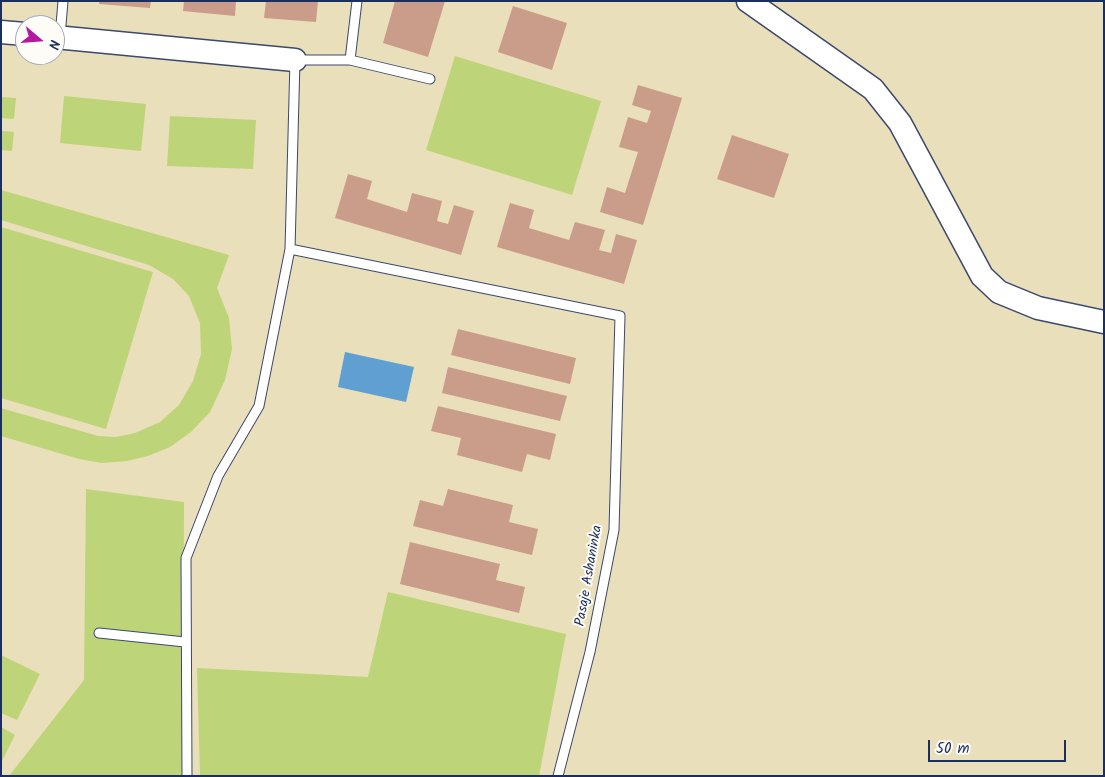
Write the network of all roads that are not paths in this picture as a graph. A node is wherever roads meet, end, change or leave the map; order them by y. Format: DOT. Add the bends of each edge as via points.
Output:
graph roads {
  1 [pos="63,1"];
  2 [pos="357,1"];
  3 [pos="748,1"];
  4 [pos="61,15"];
  5 [pos="1,32"];
  6 [pos="15,33"];
  7 [pos="65,38"];
  8 [pos="295,60"];
  9 [pos="350,60"];
  10 [pos="430,79"];
  11 [pos="290,249"];
  12 [pos="1104,322"];
  13 [pos="99,633"];
  14 [pos="185,642"];
  15 [pos="187,776"];
  16 [pos="558,776"];
  1 -- 4 [label="lane"];
  2 -- 9 [label="lane"];
  3 -- 12 [label="street" via="873,89 900,124 982,276 999,292 1038,308"];
  5 -- 6 [label="street"];
  7 -- 8 [label="street"];
  8 -- 9 [label="lane"];
  8 -- 11 [label="lane"];
  9 -- 10 [label="lane"];
  11 -- 14 [label="lane" via="259,406 218,476 186,558"];
  11 -- 16 [label="lane, Pasaje Ashaninka" via="620,316 614,530 590,652"];
  13 -- 14 [label="lane"];
  14 -- 15 [label="lane"];
}
